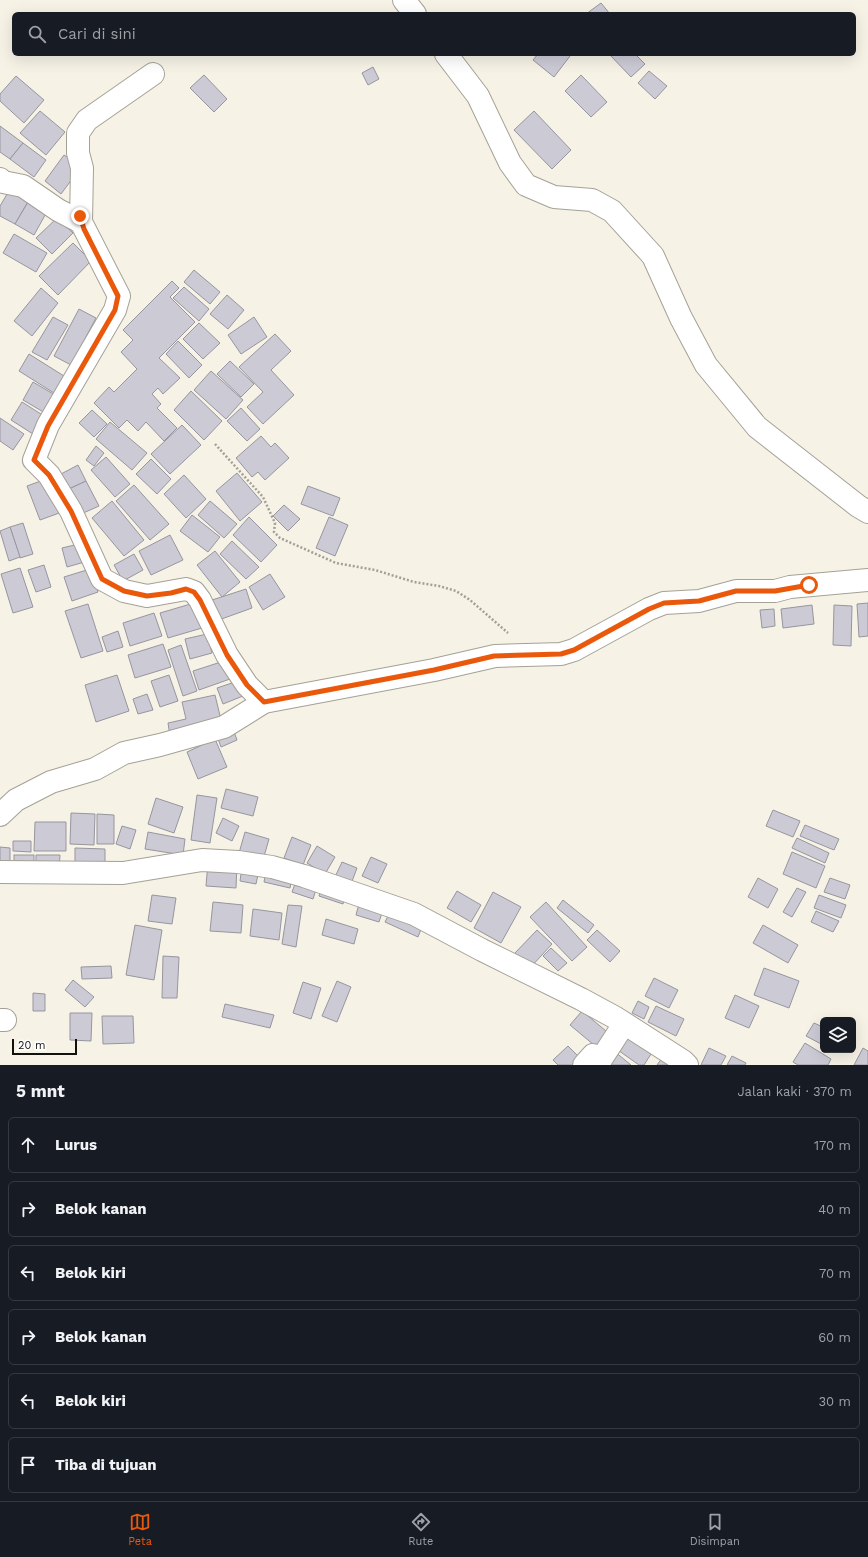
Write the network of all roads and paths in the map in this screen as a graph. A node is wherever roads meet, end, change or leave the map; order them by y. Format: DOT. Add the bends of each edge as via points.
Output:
graph roads {
  1 [pos="404,0"];
  2 [pos="413,12"];
  3 [pos="448,56"];
  4 [pos="153,74"];
  5 [pos="0,178"];
  6 [pos="81,222"];
  7 [pos="215,444"];
  8 [pos="868,512"];
  9 [pos="868,580"];
  10 [pos="531,656"];
  11 [pos="264,702"];
  12 [pos="0,815"];
  13 [pos="0,872"];
  14 [pos="624,1024"];
  15 [pos="584,1065"];
  16 [pos="687,1065"];
  1 -- 2 [label="street"];
  3 -- 8 [label="street" via="478,96 510,164 526,185 554,197 592,200 612,211 652,256 706,365 757,427"];
  4 -- 6 [label="street" via="87,120 78,133 78,153 82,168"];
  5 -- 6 [label="street" via="3,182 23,186"];
  6 -- 11 [label="street" via="118,296 115,310 48,426 34,460 49,475 71,511 102,579 124,591 147,596 186,589 194,592 227,655 247,685"];
  7 -- 10 [label="path" via="263,497 275,522 274,532 280,538 336,563 375,570 456,591 517,641"];
  9 -- 10 [label="street" via="790,587 775,591 736,591 699,601 664,603 574,650 561,654"];
  10 -- 11 [label="street" via="494,656"];
  11 -- 12 [label="street" via="224,727 124,753 95,769 51,782 16,800"];
  13 -- 14 [label="street" via="122,873 202,860 272,867 414,914 581,999"];
  14 -- 15 [label="street" via="600,1061 593,1055"];
  14 -- 16 [label="street"];
}
